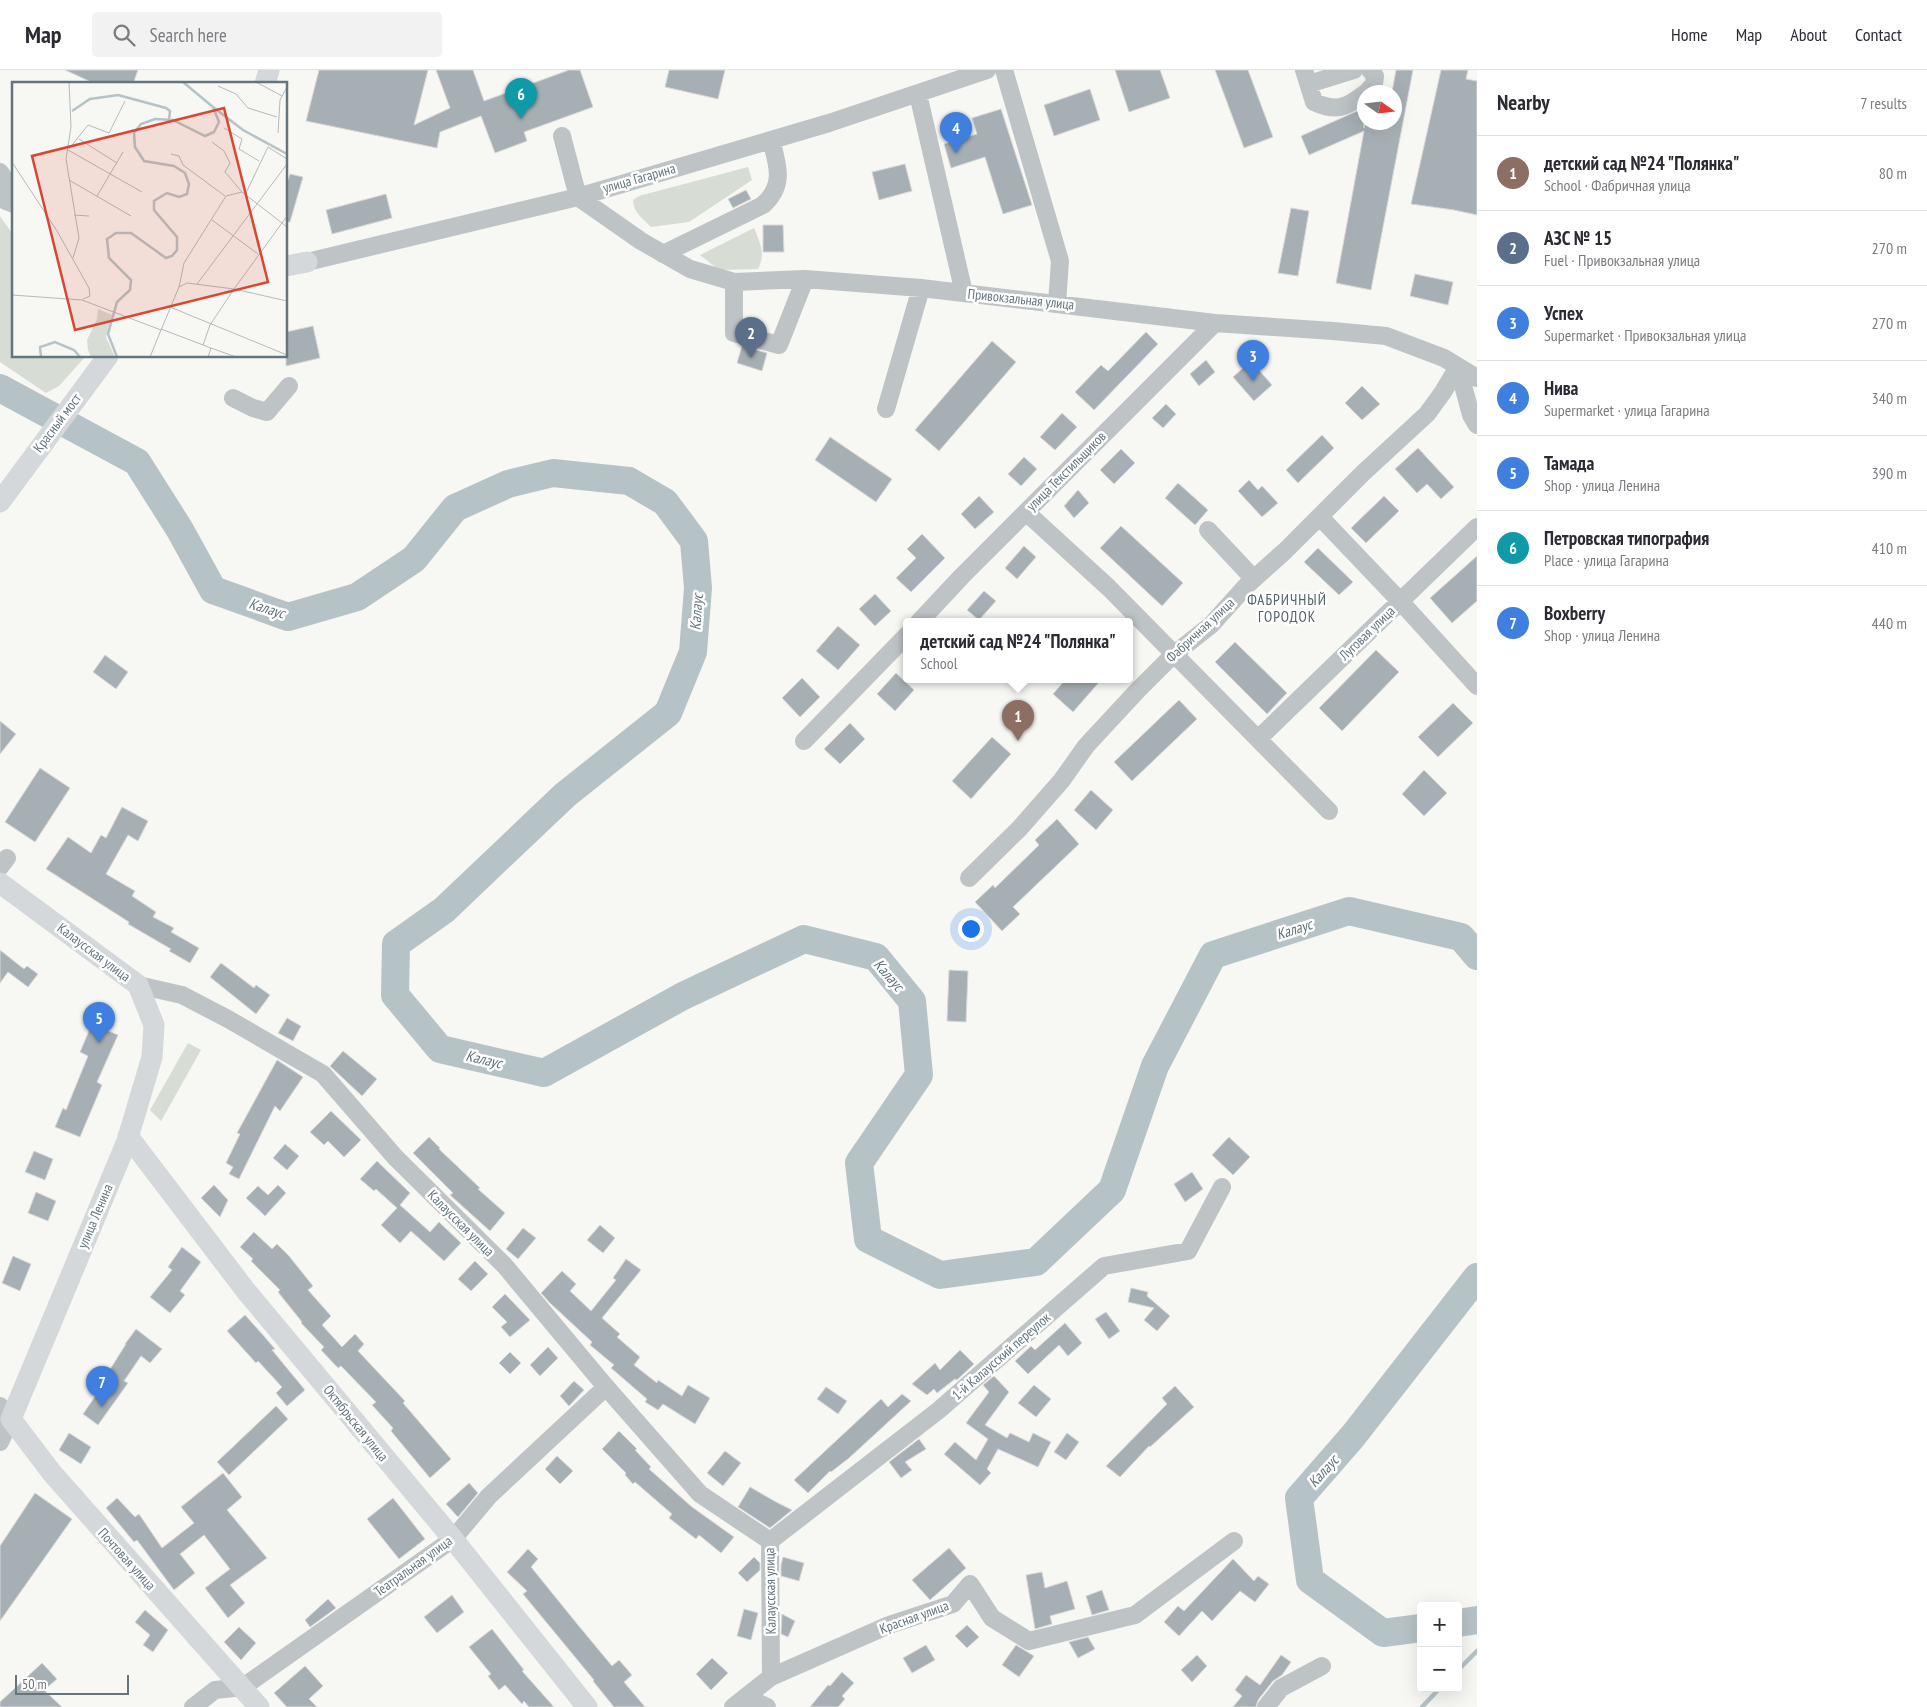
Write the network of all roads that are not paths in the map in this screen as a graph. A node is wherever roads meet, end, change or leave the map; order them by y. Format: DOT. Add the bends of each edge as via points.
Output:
graph roads {
  1 [pos="269,70"];
  2 [pos="987,70"];
  3 [pos="1004,70"];
  4 [pos="1354,70"];
  5 [pos="1370,70"];
  6 [pos="1306,77"];
  7 [pos="265,82"];
  8 [pos="1373,85"];
  9 [pos="918,94"];
  10 [pos="1357,100"];
  11 [pos="562,136"];
  12 [pos="771,140"];
  13 [pos="0,172"];
  14 [pos="578,196"];
  15 [pos="12,203"];
  16 [pos="663,254"];
  17 [pos="293,263"];
  18 [pos="805,280"];
  19 [pos="734,282"];
  20 [pos="921,288"];
  21 [pos="964,292"];
  22 [pos="1057,303"];
  23 [pos="1214,323"];
  24 [pos="106,359"];
  25 [pos="1458,367"];
  26 [pos="1477,378"];
  27 [pos="289,386"];
  28 [pos="233,398"];
  29 [pos="886,409"];
  30 [pos="1477,424"];
  31 [pos="0,504"];
  32 [pos="1026,512"];
  33 [pos="1320,517"];
  34 [pos="1477,527"];
  35 [pos="1208,530"];
  36 [pos="1254,579"];
  37 [pos="1400,601"];
  38 [pos="923,618"];
  39 [pos="903,640"];
  40 [pos="1173,654"];
  41 [pos="1477,686"];
  42 [pos="1258,739"];
  43 [pos="804,740"];
  44 [pos="1329,811"];
  45 [pos="969,878"];
  46 [pos="0,883"];
  47 [pos="138,985"];
  48 [pos="128,1136"];
  49 [pos="1222,1187"];
  50 [pos="606,1387"];
  51 [pos="6,1413"];
  52 [pos="0,1442"];
  53 [pos="453,1539"];
  54 [pos="770,1541"];
  55 [pos="1234,1541"];
  56 [pos="1322,1666"];
  57 [pos="771,1677"];
  58 [pos="243,1687"];
  59 [pos="740,1702"];
  60 [pos="193,1707"];
  61 [pos="259,1707"];
  62 [pos="587,1707"];
  63 [pos="767,1707"];
  64 [pos="1266,1707"];
  1 -- 7 [label="main road"];
  2 -- 9 [label="street, улица Гагарина"];
  3 -- 22 [label="street" via="1060,261"];
  4 -- 6 [label="street"];
  5 -- 8 [label="street" via="1375,76"];
  6 -- 10 [label="street" via="1314,102 1327,108 1348,106"];
  9 -- 12 [label="street, улица Гагарина"];
  9 -- 21 [label="street"];
  11 -- 14 [label="street"];
  12 -- 14 [label="street, улица Гагарина"];
  12 -- 16 [label="street" via="778,168 773,196 763,205"];
  13 -- 15 [label="street" via="6,180 6,200"];
  14 -- 16 [label="street, Привокзальная улица"];
  14 -- 17 [label="street, улица Гагарина"];
  16 -- 19 [label="street, Привокзальная улица" via="690,270"];
  18 -- 19 [label="street, Привокзальная улица"];
  18 -- 19 [label="street" via="779,345 734,333"];
  18 -- 20 [label="street, Привокзальная улица"];
  20 -- 21 [label="street, Привокзальная улица"];
  20 -- 29 [label="street"];
  21 -- 22 [label="street, Привокзальная улица"];
  22 -- 23 [label="street, Привокзальная улица"];
  23 -- 25 [label="street, Привокзальная улица" via="1386,336 1444,358"];
  23 -- 32 [label="street, улица Текстильщиков"];
  24 -- 31 [label="main road, Красный мост" via="14,480"];
  25 -- 26 [label="street, Привокзальная улица"];
  25 -- 30 [label="street" via="1471,416"];
  25 -- 33 [label="street, Фабричная улица" via="1427,414"];
  27 -- 28 [label="street" via="267,412"];
  32 -- 38 [label="street, улица Текстильщиков"];
  32 -- 40 [label="street" via="1109,588"];
  33 -- 36 [label="street, Фабричная улица"];
  33 -- 37 [label="street"];
  34 -- 37 [label="street, Луговая улица"];
  35 -- 36 [label="street"];
  36 -- 40 [label="street, Фабричная улица" via="1211,624"];
  37 -- 41 [label="street"];
  37 -- 42 [label="street, Луговая улица"];
  39 -- 43 [label="street"];
  40 -- 42 [label="street"];
  40 -- 45 [label="street, Фабричная улица" via="1086,746 1062,780 1019,829"];
  42 -- 44 [label="street"];
  46 -- 47 [label="main road, Калаусская улица"];
  47 -- 48 [label="main road, улица Ленина" via="154,1026 152,1057"];
  47 -- 50 [label="street, Калаусская улица" via="182,994 323,1074 395,1157 505,1266"];
  48 -- 51 [label="main road, улица Ленина"];
  48 -- 53 [label="main road, Октябрьская улица" via="246,1291"];
  49 -- 54 [label="street, 1-й Калаусский переулок" via="1188,1251 1104,1266 939,1410"];
  50 -- 53 [label="street, Театральная улица" via="488,1496"];
  50 -- 54 [label="street, Калаусская улица" via="700,1494"];
  51 -- 52 [label="street, улица Ленина"];
  51 -- 58 [label="main road, Почтовая улица" via="122,1554"];
  53 -- 58 [label="street, Театральная улица"];
  53 -- 62 [label="main road, Октябрьская улица"];
  54 -- 57 [label="street, Калаусская улица"];
  55 -- 57 [label="street, Красная улица" via="1135,1615 1029,1641 992,1618 970,1584 953,1604 889,1625"];
  56 -- 64 [label="street" via="1281,1688"];
  57 -- 59 [label="street, Красная улица"];
  58 -- 60 [label="street, Театральная улица" via="215,1690"];
  58 -- 61 [label="main road, Почтовая улица"];
  59 -- 63 [label="street"];
}
